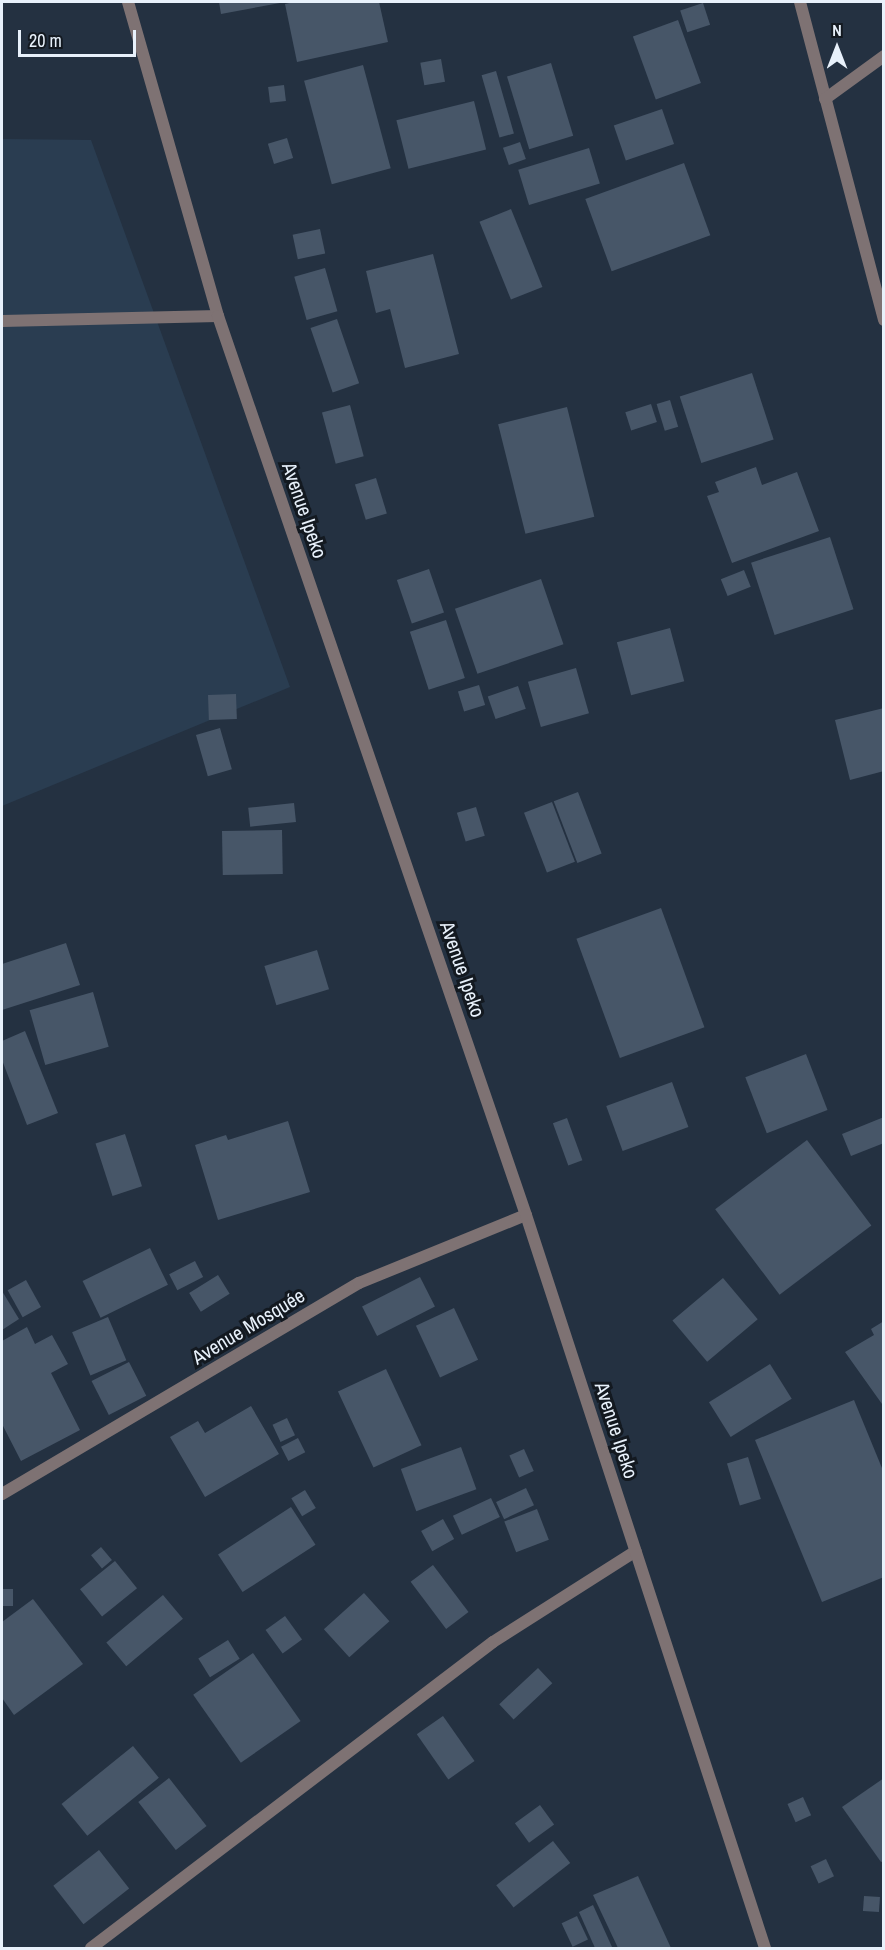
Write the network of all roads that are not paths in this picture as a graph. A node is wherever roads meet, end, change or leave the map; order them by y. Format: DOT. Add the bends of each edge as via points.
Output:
graph roads {
  1 [pos="128,2"];
  2 [pos="800,2"];
  3 [pos="884,56"];
  4 [pos="825,99"];
  5 [pos="218,316"];
  6 [pos="884,320"];
  7 [pos="2,321"];
  8 [pos="526,1215"];
  9 [pos="2,1494"];
  10 [pos="636,1551"];
  11 [pos="91,1948"];
  12 [pos="765,1948"];
  1 -- 5 [label="street, Avenue Ipeko"];
  2 -- 4 [label="street"];
  3 -- 4 [label="street"];
  4 -- 6 [label="street"];
  5 -- 7 [label="street"];
  5 -- 8 [label="street, Avenue Ipeko"];
  8 -- 9 [label="street, Avenue Mosquée" via="359,1283"];
  8 -- 10 [label="street, Avenue Ipeko"];
  10 -- 11 [label="street" via="493,1642"];
  10 -- 12 [label="street, Avenue Ipeko"];
}
